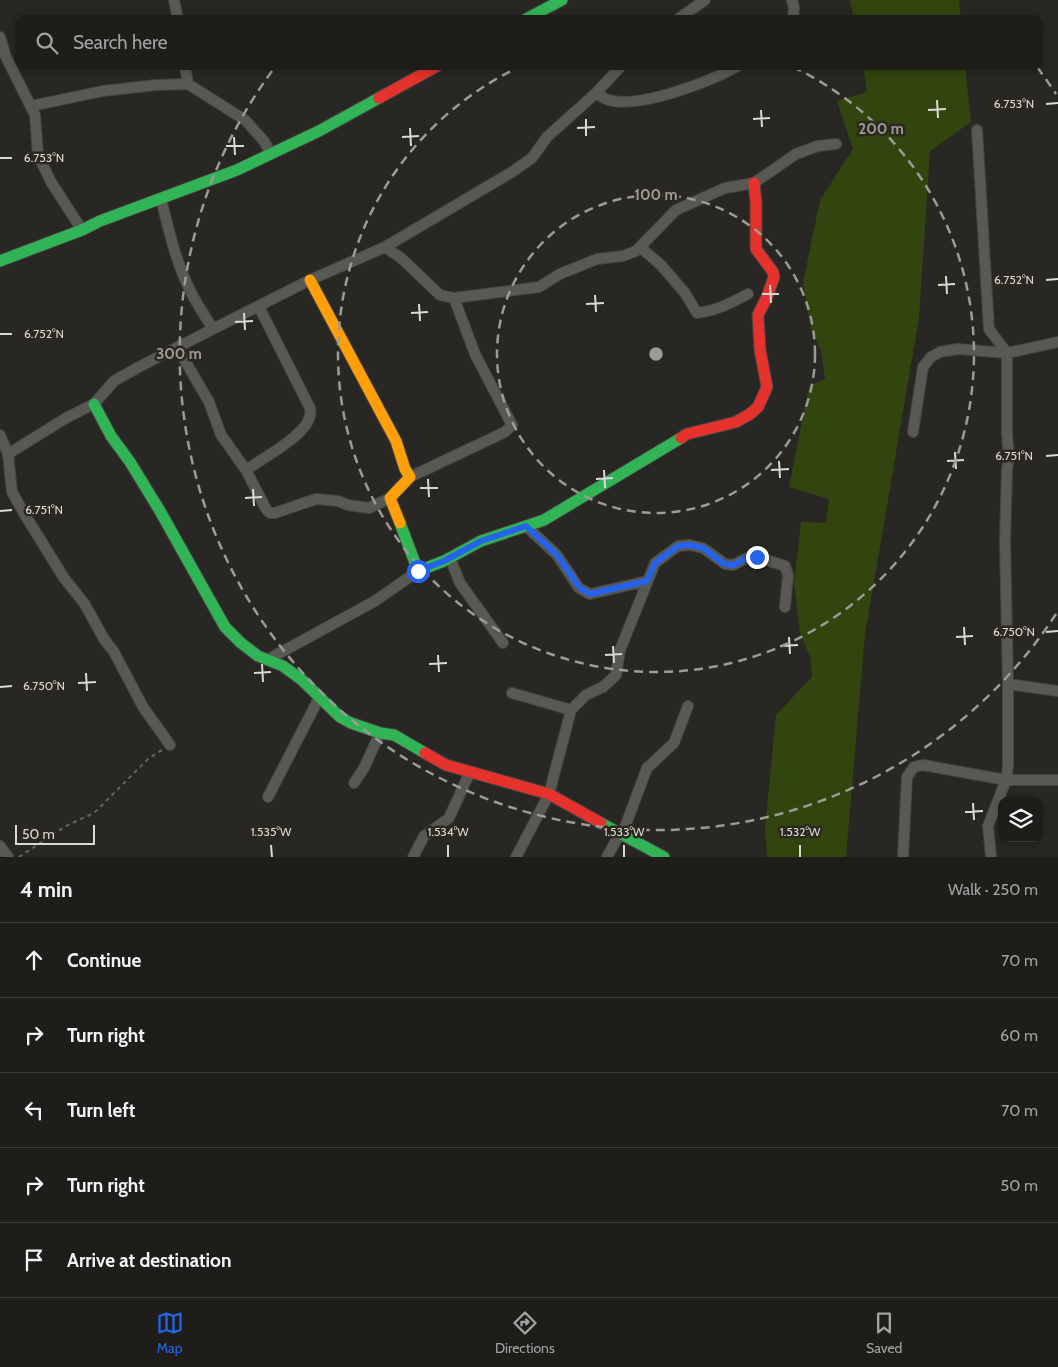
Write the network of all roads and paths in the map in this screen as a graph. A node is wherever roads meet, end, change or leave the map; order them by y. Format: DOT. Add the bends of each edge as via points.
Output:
graph roads {
  1 [pos="174,0"];
  2 [pos="562,0"];
  3 [pos="705,0"];
  4 [pos="792,0"];
  5 [pos="177,15"];
  6 [pos="534,15"];
  7 [pos="684,15"];
  8 [pos="793,15"];
  9 [pos="0,37"];
  10 [pos="186,70"];
  11 [pos="430,70"];
  12 [pos="617,70"];
  13 [pos="729,70"];
  14 [pos="188,84"];
  15 [pos="596,93"];
  16 [pos="31,106"];
  17 [pos="978,130"];
  18 [pos="836,144"];
  19 [pos="271,154"];
  20 [pos="754,183"];
  21 [pos="161,199"];
  22 [pos="82,230"];
  23 [pos="385,247"];
  24 [pos="640,247"];
  25 [pos="0,261"];
  26 [pos="310,280"];
  27 [pos="748,294"];
  28 [pos="454,298"];
  29 [pos="259,307"];
  30 [pos="213,329"];
  31 [pos="1058,342"];
  32 [pos="177,347"];
  33 [pos="1006,353"];
  34 [pos="94,404"];
  35 [pos="913,432"];
  36 [pos="0,435"];
  37 [pos="8,454"];
  38 [pos="246,470"];
  39 [pos="410,477"];
  40 [pos="390,498"];
  41 [pos="526,526"];
  42 [pos="450,558"];
  43 [pos="418,571"];
  44 [pos="647,581"];
  45 [pos="785,608"];
  46 [pos="503,643"];
  47 [pos="267,660"];
  48 [pos="1008,684"];
  49 [pos="1058,691"];
  50 [pos="512,693"];
  51 [pos="320,698"];
  52 [pos="688,706"];
  53 [pos="571,710"];
  54 [pos="380,733"];
  55 [pos="170,745"];
  56 [pos="470,772"];
  57 [pos="1006,780"];
  58 [pos="1058,780"];
  59 [pos="354,783"];
  60 [pos="549,794"];
  61 [pos="268,797"];
  62 [pos="621,834"];
  63 [pos="0,846"];
  64 [pos="8,857"];
  65 [pos="19,857"];
  66 [pos="413,857"];
  67 [pos="516,857"];
  68 [pos="607,857"];
  69 [pos="664,857"];
  70 [pos="903,857"];
  71 [pos="991,857"];
  1 -- 5 [label="street"];
  2 -- 6 [label="street"];
  3 -- 7 [label="street"];
  4 -- 8 [label="street"];
  9 -- 16 [label="street" via="6,57"];
  10 -- 14 [label="street"];
  11 -- 19 [label="street"];
  12 -- 15 [label="street"];
  13 -- 15 [label="street" via="676,93 629,102 606,100"];
  14 -- 16 [label="street" via="103,91"];
  14 -- 19 [label="street" via="245,120"];
  15 -- 23 [label="street" via="547,137 532,158"];
  16 -- 22 [label="street" via="35,115 38,155"];
  17 -- 33 [label="street" via="989,329"];
  18 -- 20 [label="street" via="796,154"];
  19 -- 21 [label="street"];
  20 -- 24 [label="street" via="724,188 676,210"];
  20 -- 41 [label="street" via="756,249 774,277 758,315 767,387 758,407 736,422 688,434 544,520"];
  21 -- 22 [label="street"];
  21 -- 30 [label="street" via="184,276"];
  22 -- 25 [label="street"];
  23 -- 26 [label="street"];
  23 -- 28 [label="street" via="440,295"];
  24 -- 27 [label="street" via="661,264 697,313 709,312"];
  24 -- 28 [label="street" via="623,256 597,259 538,287"];
  26 -- 29 [label="street"];
  26 -- 39 [label="street" via="396,441"];
  28 -- 39 [label="street" via="475,354 512,424 505,432"];
  29 -- 30 [label="street"];
  29 -- 38 [label="street" via="311,411 298,434"];
  30 -- 32 [label="street"];
  31 -- 33 [label="street"];
  32 -- 34 [label="street" via="114,381"];
  32 -- 38 [label="street" via="209,402 222,435"];
  33 -- 35 [label="street" via="958,349 931,357 923,367"];
  33 -- 48 [label="street"];
  34 -- 37 [label="street"];
  34 -- 47 [label="street" via="160,511 225,627 241,643"];
  36 -- 37 [label="street"];
  37 -- 55 [label="street" via="12,492 24,515 84,603 143,707"];
  38 -- 40 [label="street" via="270,513 316,500 369,508"];
  39 -- 40 [label="street"];
  40 -- 43 [label="street"];
  41 -- 42 [label="street" via="481,541"];
  41 -- 44 [label="street" via="557,555 580,588 590,594"];
  42 -- 43 [label="street"];
  42 -- 46 [label="street" via="460,583"];
  43 -- 47 [label="street" via="375,601"];
  44 -- 45 [label="street" via="655,563 678,546 703,548 724,564 733,565 757,557 785,566 788,575"];
  44 -- 53 [label="street" via="620,650 616,675 603,687 586,695"];
  47 -- 51 [label="street" via="283,666"];
  48 -- 49 [label="street"];
  48 -- 57 [label="street"];
  50 -- 53 [label="street"];
  51 -- 54 [label="street" via="351,724"];
  51 -- 61 [label="street"];
  52 -- 62 [label="street" via="674,743 647,768"];
  53 -- 60 [label="street"];
  54 -- 56 [label="street" via="394,735 446,765"];
  54 -- 59 [label="street"];
  55 -- 65 [label="path" via="149,758 94,813 66,826"];
  56 -- 60 [label="street"];
  56 -- 66 [label="street" via="450,818 424,836"];
  57 -- 58 [label="street"];
  57 -- 70 [label="street" via="923,765 914,767 907,777"];
  57 -- 71 [label="street" via="988,826"];
  60 -- 62 [label="street"];
  60 -- 67 [label="street"];
  62 -- 68 [label="street"];
  62 -- 69 [label="street"];
  63 -- 64 [label="street"];
}
